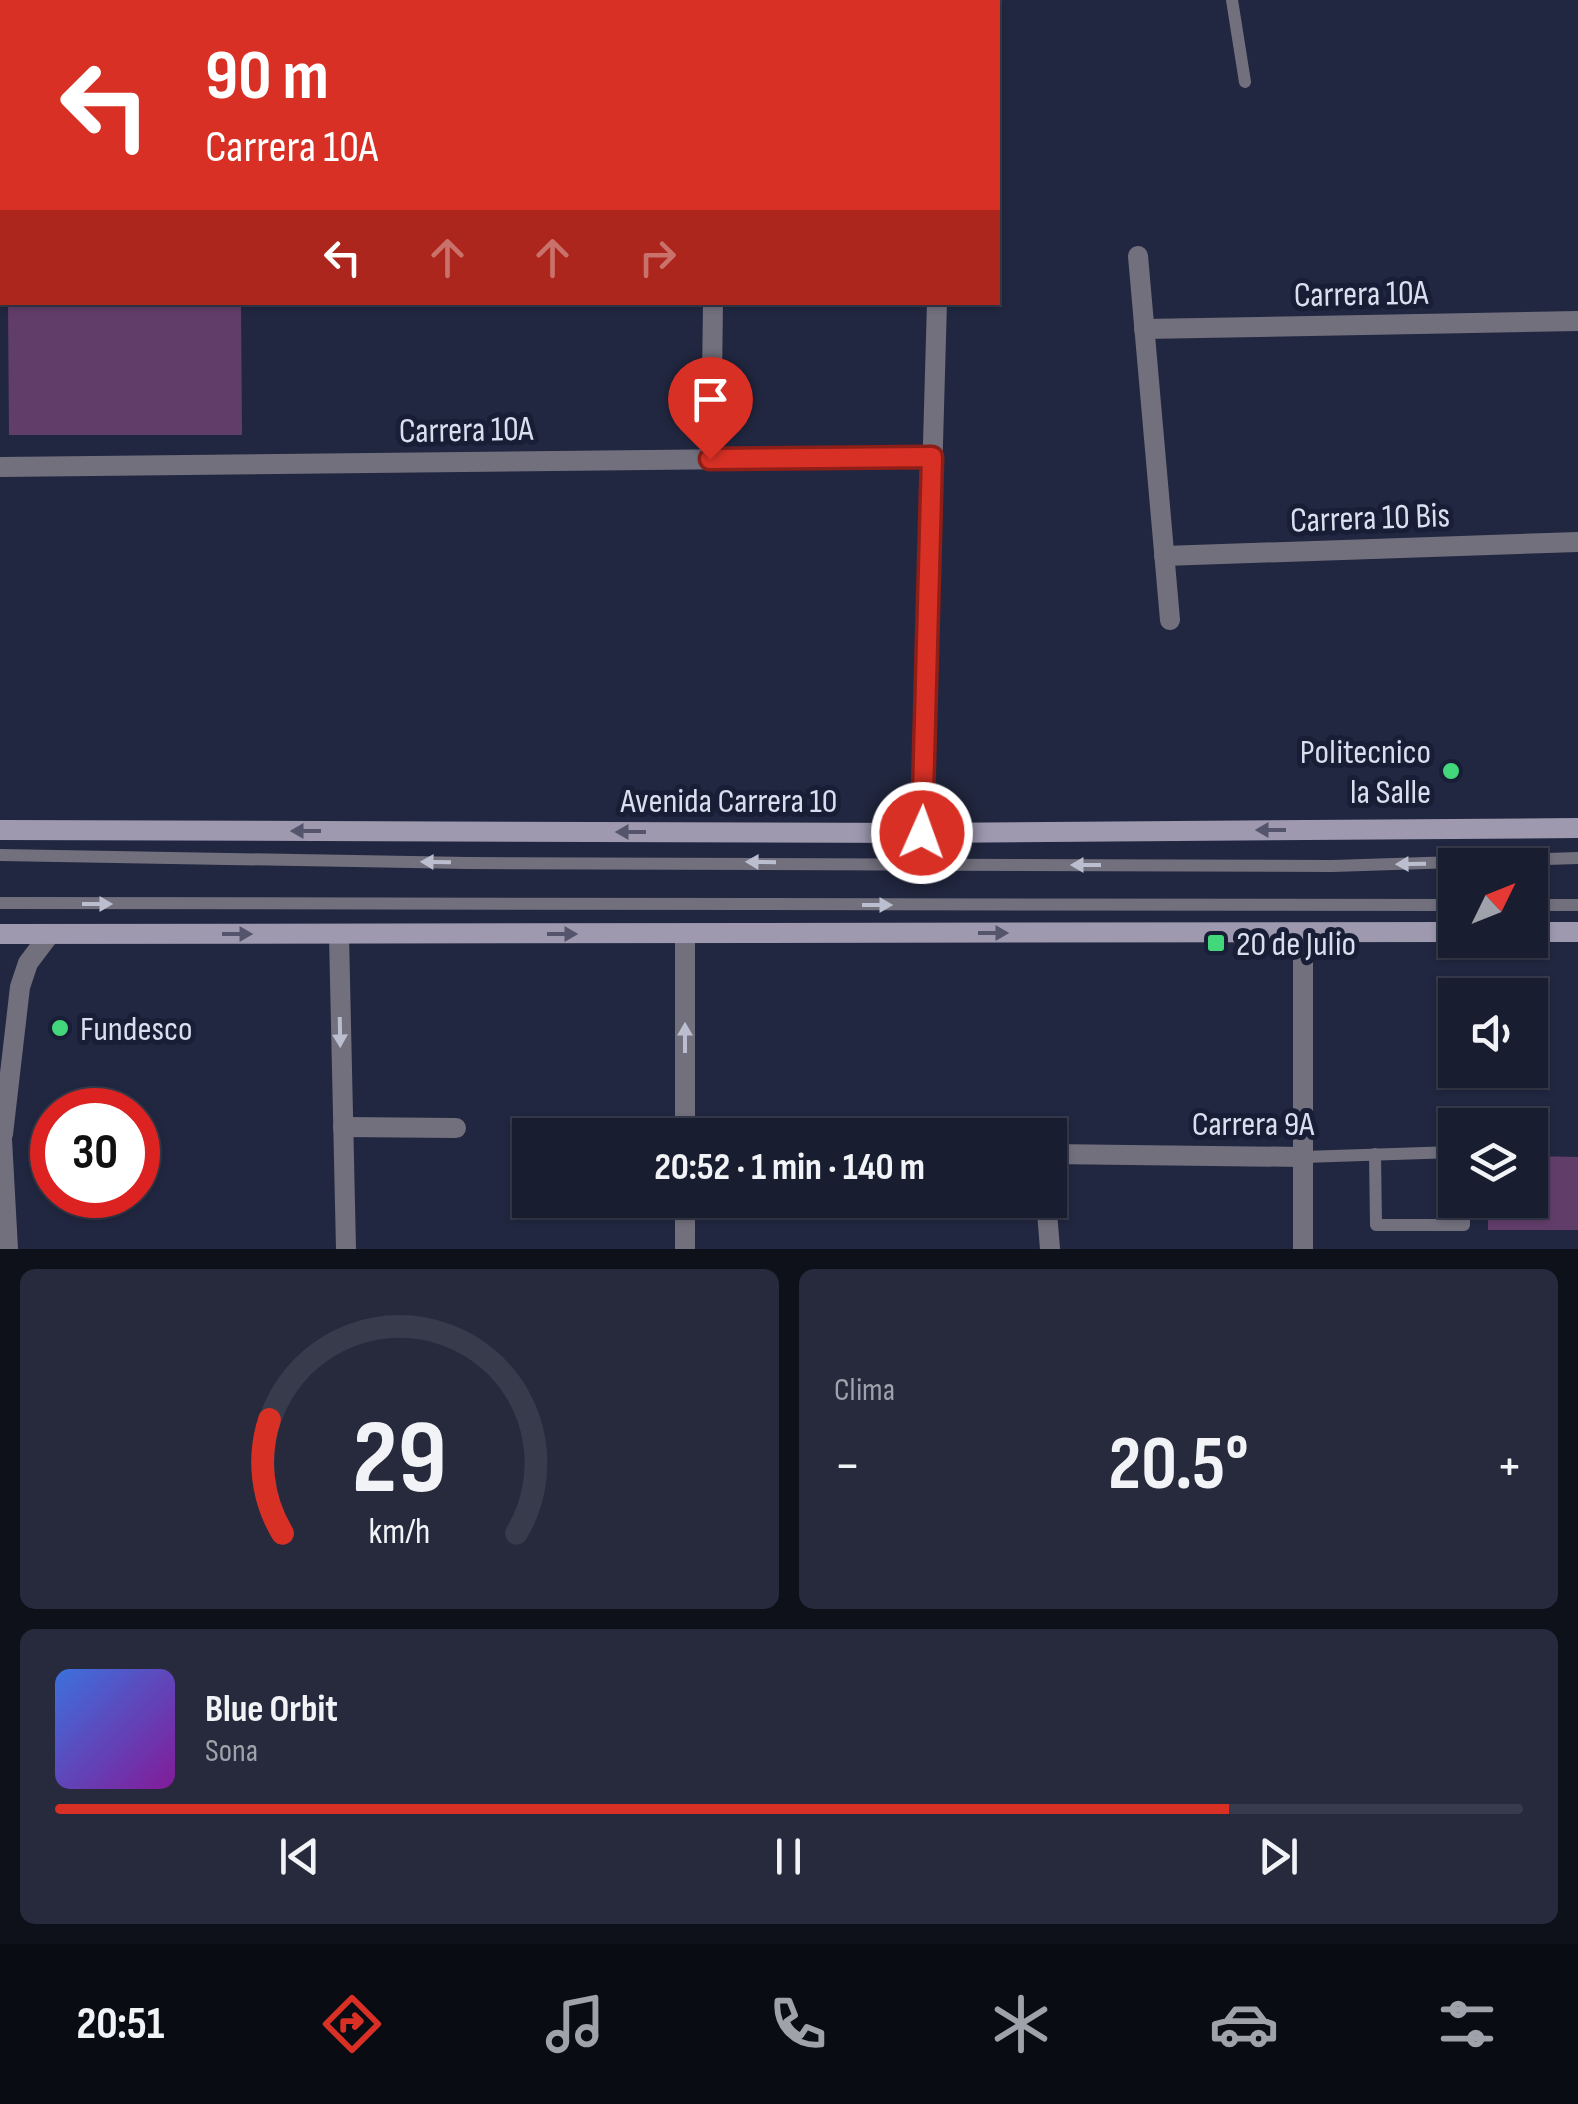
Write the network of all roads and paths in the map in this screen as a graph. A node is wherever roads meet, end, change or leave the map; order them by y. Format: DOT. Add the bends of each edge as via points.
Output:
graph roads {
  1 [pos="1232,0"];
  2 [pos="1244,82"];
  3 [pos="1138,256"];
  4 [pos="713,305"];
  5 [pos="937,305"];
  6 [pos="1578,321"];
  7 [pos="1144,330"];
  8 [pos="932,457"];
  9 [pos="710,459"];
  10 [pos="0,467"];
  11 [pos="1578,542"];
  12 [pos="1164,556"];
  13 [pos="1170,620"];
  14 [pos="1578,828"];
  15 [pos="0,830"];
  16 [pos="922,833"];
  17 [pos="0,856"];
  18 [pos="1578,858"];
  19 [pos="0,904"];
  20 [pos="1438,904"];
  21 [pos="1548,905"];
  22 [pos="1578,905"];
  23 [pos="1438,932"];
  24 [pos="1548,932"];
  25 [pos="1578,932"];
  26 [pos="1303,933"];
  27 [pos="0,934"];
  28 [pos="50,934"];
  29 [pos="685,934"];
  30 [pos="338,935"];
  31 [pos="684,1118"];
  32 [pos="2,1126"];
  33 [pos="343,1127"];
  34 [pos="456,1128"];
  35 [pos="1438,1152"];
  36 [pos="1067,1154"];
  37 [pos="1375,1154"];
  38 [pos="1303,1157"];
  39 [pos="684,1218"];
  40 [pos="1047,1218"];
  41 [pos="1464,1218"];
  42 [pos="8,1249"];
  43 [pos="346,1249"];
  44 [pos="684,1249"];
  45 [pos="1050,1249"];
  46 [pos="1303,1249"];
  1 -- 2 [label="lane"];
  3 -- 7 [label="street"];
  4 -- 9 [label="street"];
  5 -- 8 [label="street"];
  6 -- 7 [label="street, Carrera 10A"];
  7 -- 12 [label="street"];
  8 -- 9 [label="street, Carrera 10A"];
  8 -- 16 [label="street"];
  9 -- 10 [label="street, Carrera 10A"];
  11 -- 12 [label="street, Carrera 10 Bis"];
  12 -- 13 [label="street"];
  14 -- 16 [label="main road, Avenida Carrera 10, one-way"];
  16 -- 15 [label="main road, Avenida Carrera 10, one-way"];
  18 -- 17 [label="lane, one-way" via="1274,866"];
  19 -- 20 [label="lane, one-way"];
  21 -- 22 [label="lane"];
  23 -- 26 [label="main road"];
  24 -- 25 [label="main road"];
  29 -- 26 [label="main road, one-way"];
  26 -- 38 [label="street"];
  27 -- 28 [label="main road"];
  28 -- 30 [label="main road, one-way"];
  28 -- 32 [label="street" via="20,987"];
  30 -- 29 [label="main road, one-way"];
  31 -- 29 [label="street, one-way"];
  30 -- 33 [label="street, one-way"];
  32 -- 42 [label="street"];
  33 -- 34 [label="street"];
  33 -- 43 [label="street"];
  35 -- 37 [label="lane, Carrera 9A"];
  36 -- 38 [label="street, Carrera 9A"];
  37 -- 38 [label="lane, Carrera 9A"];
  37 -- 41 [label="lane" via="1376,1225 1464,1224"];
  38 -- 46 [label="street"];
  39 -- 44 [label="street"];
  40 -- 45 [label="street"];
}
